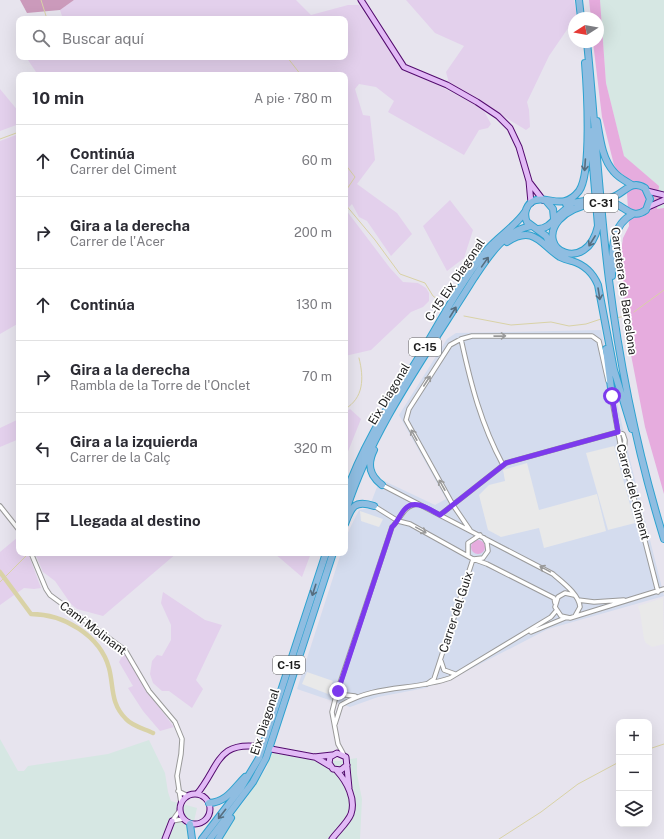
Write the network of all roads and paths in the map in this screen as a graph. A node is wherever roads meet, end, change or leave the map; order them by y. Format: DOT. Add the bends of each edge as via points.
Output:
graph roads {
  1 [pos="361,0"];
  2 [pos="579,0"];
  3 [pos="582,0"];
  4 [pos="580,12"];
  5 [pos="583,12"];
  6 [pos="583,48"];
  7 [pos="588,48"];
  8 [pos="592,97"];
  9 [pos="587,106"];
  10 [pos="529,181"];
  11 [pos="632,185"];
  12 [pos="647,191"];
  13 [pos="623,192"];
  14 [pos="664,194"];
  15 [pos="610,200"];
  16 [pos="664,200"];
  17 [pos="546,202"];
  18 [pos="531,203"];
  19 [pos="590,203"];
  20 [pos="648,207"];
  21 [pos="623,208"];
  22 [pos="525,212"];
  23 [pos="633,214"];
  24 [pos="554,219"];
  25 [pos="530,226"];
  26 [pos="538,229"];
  27 [pos="497,247"];
  28 [pos="554,252"];
  29 [pos="615,309"];
  30 [pos="605,325"];
  31 [pos="461,339"];
  32 [pos="612,396"];
  33 [pos="618,432"];
  34 [pos="378,434"];
  35 [pos="638,438"];
  36 [pos="503,465"];
  37 [pos="382,484"];
  38 [pos="348,488"];
  39 [pos="418,504"];
  40 [pos="453,504"];
  41 [pos="0,506"];
  42 [pos="348,506"];
  43 [pos="374,506"];
  44 [pos="386,513"];
  45 [pos="440,515"];
  46 [pos="348,518"];
  47 [pos="398,521"];
  48 [pos="16,526"];
  49 [pos="393,526"];
  50 [pos="470,530"];
  51 [pos="481,536"];
  52 [pos="664,540"];
  53 [pos="468,555"];
  54 [pos="32,556"];
  55 [pos="325,556"];
  56 [pos="332,556"];
  57 [pos="473,559"];
  58 [pos="480,562"];
  59 [pos="471,565"];
  60 [pos="664,590"];
  61 [pos="658,592"];
  62 [pos="574,595"];
  63 [pos="631,599"];
  64 [pos="578,600"];
  65 [pos="555,603"];
  66 [pos="556,611"];
  67 [pos="575,616"];
  68 [pos="565,618"];
  69 [pos="521,636"];
  70 [pos="441,659"];
  71 [pos="456,674"];
  72 [pos="424,685"];
  73 [pos="338,691"];
  74 [pos="355,696"];
  75 [pos="335,727"];
  76 [pos="338,744"];
  77 [pos="262,747"];
  78 [pos="271,749"];
  79 [pos="334,754"];
  80 [pos="344,755"];
  81 [pos="314,757"];
  82 [pos="347,765"];
  83 [pos="330,766"];
  84 [pos="338,771"];
  85 [pos="250,775"];
  86 [pos="207,782"];
  87 [pos="349,788"];
  88 [pos="178,791"];
  89 [pos="197,794"];
  90 [pos="188,796"];
  91 [pos="205,797"];
  92 [pos="181,802"];
  93 [pos="209,803"];
  94 [pos="180,810"];
  95 [pos="233,810"];
  96 [pos="183,819"];
  97 [pos="172,821"];
  98 [pos="190,824"];
  99 [pos="223,836"];
  100 [pos="165,839"];
  101 [pos="192,839"];
  102 [pos="202,839"];
  103 [pos="210,839"];
  104 [pos="218,839"];
  105 [pos="332,839"];
  1 -- 10 [label="street" via="404,66 447,85 492,112 512,132"];
  2 -- 4 [label="highway"];
  3 -- 5 [label="highway"];
  6 -- 9 [label="highway"];
  7 -- 8 [label="highway, Carretera de Barcelona / C-31"];
  8 -- 11 [label="highway" via="606,160 614,173"];
  8 -- 29 [label="highway, Carretera de Barcelona / C-31" via="602,215"];
  9 -- 17 [label="highway, one-way" via="587,150 583,183 572,198"];
  9 -- 19 [label="highway, one-way" via="598,226 595,237 586,249 573,255 564,253 554,242 555,226 567,213"];
  10 -- 17 [label="street"];
  10 -- 18 [label="street"];
  11 -- 12 [label="highway" via="640,186"];
  11 -- 13 [label="highway"];
  12 -- 14 [label="street"];
  12 -- 20 [label="highway" via="650,199"];
  13 -- 15 [label="highway"];
  13 -- 21 [label="highway"];
  15 -- 19 [label="highway"];
  15 -- 21 [label="highway"];
  16 -- 20 [label="street"];
  17 -- 18 [label="highway"];
  17 -- 19 [label="highway" via="562,205"];
  17 -- 24 [label="highway" via="554,213"];
  18 -- 22 [label="highway, C-15"];
  19 -- 24 [label="highway" via="567,208"];
  20 -- 23 [label="highway"];
  21 -- 23 [label="highway"];
  22 -- 25 [label="highway"];
  22 -- 38 [label="highway, C-15 Eix Diagonal / C-15" via="522,218 493,243 468,276 372,433"];
  23 -- 29 [label="highway" via="618,226 614,238 612,276"];
  24 -- 26 [label="highway" via="547,227"];
  25 -- 26 [label="highway"];
  25 -- 27 [label="highway, Eix Diagonal / C-15" via="514,232"];
  26 -- 28 [label="highway" via="548,239"];
  27 -- 28 [label="highway" via="519,236 531,236 543,241"];
  34 -- 27 [label="highway, Eix Diagonal / C-15, one-way" via="474,278"];
  28 -- 30 [label="highway, one-way" via="564,259 580,263 594,275"];
  29 -- 35 [label="highway, Carretera de Barcelona / C-31" via="618,341"];
  30 -- 32 [label="highway"];
  30 -- 35 [label="highway" via="614,370 632,429"];
  31 -- 32 [label="street, Carrer del Ciment, one-way" via="472,336 592,336 598,341"];
  31 -- 36 [label="street" via="473,395"];
  40 -- 31 [label="street, one-way" via="411,430 406,414 446,350"];
  32 -- 33 [label="street, Carrer del Ciment"];
  33 -- 36 [label="street"];
  33 -- 61 [label="street, Carrer del Ciment" via="625,440 624,458"];
  34 -- 37 [label="highway" via="369,466 374,479"];
  34 -- 42 [label="highway, Eix Diagonal / C-15"];
  35 -- 52 [label="highway, Carretera de Barcelona / C-31"];
  36 -- 40 [label="street"];
  37 -- 39 [label="street"];
  39 -- 45 [label="street"];
  39 -- 47 [label="street" via="412,504 404,509"];
  40 -- 45 [label="street"];
  40 -- 50 [label="street"];
  41 -- 48 [label="street"];
  43 -- 44 [label="street"];
  43 -- 46 [label="highway" via="358,504 353,507"];
  44 -- 47 [label="street"];
  44 -- 49 [label="street"];
  45 -- 50 [label="street"];
  47 -- 49 [label="street"];
  47 -- 53 [label="street, one-way" via="410,524"];
  49 -- 73 [label="street"];
  50 -- 51 [label="street"];
  51 -- 53 [label="street" via="468,543"];
  51 -- 57 [label="street" via="487,543 488,551 483,558"];
  62 -- 51 [label="street, one-way" via="567,585 553,574"];
  53 -- 57 [label="street"];
  54 -- 88 [label="street, Camí Molinant" via="50,595 128,653 149,691 175,722 182,739 177,776"];
  55 -- 85 [label="highway, C-15, one-way" via="262,752"];
  56 -- 95 [label="highway, Eix Diagonal / C-15" via="266,758 254,782"];
  57 -- 58 [label="street"];
  57 -- 59 [label="street, Carrer del Guix"];
  58 -- 59 [label="street, Carrer del Guix"];
  58 -- 65 [label="street" via="554,598"];
  59 -- 70 [label="street, Carrer del Guix"];
  60 -- 61 [label="street"];
  61 -- 63 [label="street"];
  62 -- 64 [label="street"];
  62 -- 65 [label="street" via="562,594"];
  63 -- 64 [label="street" via="594,602"];
  63 -- 67 [label="street"];
  64 -- 67 [label="street" via="580,607"];
  65 -- 66 [label="street"];
  66 -- 68 [label="street"];
  66 -- 69 [label="street"];
  67 -- 68 [label="street"];
  68 -- 69 [label="street"];
  69 -- 71 [label="street"];
  70 -- 71 [label="street, Carrer del Guix" via="444,670"];
  70 -- 72 [label="street, Carrer del Guix" via="434,679"];
  71 -- 72 [label="street"];
  72 -- 74 [label="street" via="385,688"];
  73 -- 74 [label="street"];
  73 -- 75 [label="street" via="332,712"];
  74 -- 75 [label="street" via="341,705"];
  75 -- 76 [label="street"];
  76 -- 79 [label="street"];
  76 -- 80 [label="street"];
  77 -- 86 [label="street" via="242,745 226,752 217,761"];
  78 -- 81 [label="street"];
  79 -- 80 [label="street"];
  79 -- 81 [label="street"];
  79 -- 83 [label="street" via="329,760"];
  80 -- 82 [label="street"];
  81 -- 83 [label="street"];
  82 -- 84 [label="street"];
  82 -- 87 [label="street"];
  83 -- 84 [label="street"];
  84 -- 87 [label="street"];
  85 -- 93 [label="highway" via="225,799"];
  85 -- 102 [label="highway, C-15, one-way"];
  86 -- 89 [label="street"];
  86 -- 91 [label="street"];
  87 -- 105 [label="street" via="351,815"];
  88 -- 90 [label="street"];
  88 -- 92 [label="street, Camí Molinant"];
  89 -- 90 [label="street"];
  89 -- 91 [label="street"];
  90 -- 92 [label="street"];
  91 -- 93 [label="street"];
  92 -- 94 [label="street"];
  93 -- 98 [label="street" via="211,812 207,820 199,824"];
  94 -- 96 [label="street"];
  94 -- 97 [label="street"];
  95 -- 99 [label="highway"];
  95 -- 103 [label="highway, Eix Diagonal / C-15"];
  96 -- 97 [label="street"];
  96 -- 98 [label="street"];
  97 -- 100 [label="street"];
  98 -- 101 [label="highway"];
  99 -- 104 [label="highway"];
}
